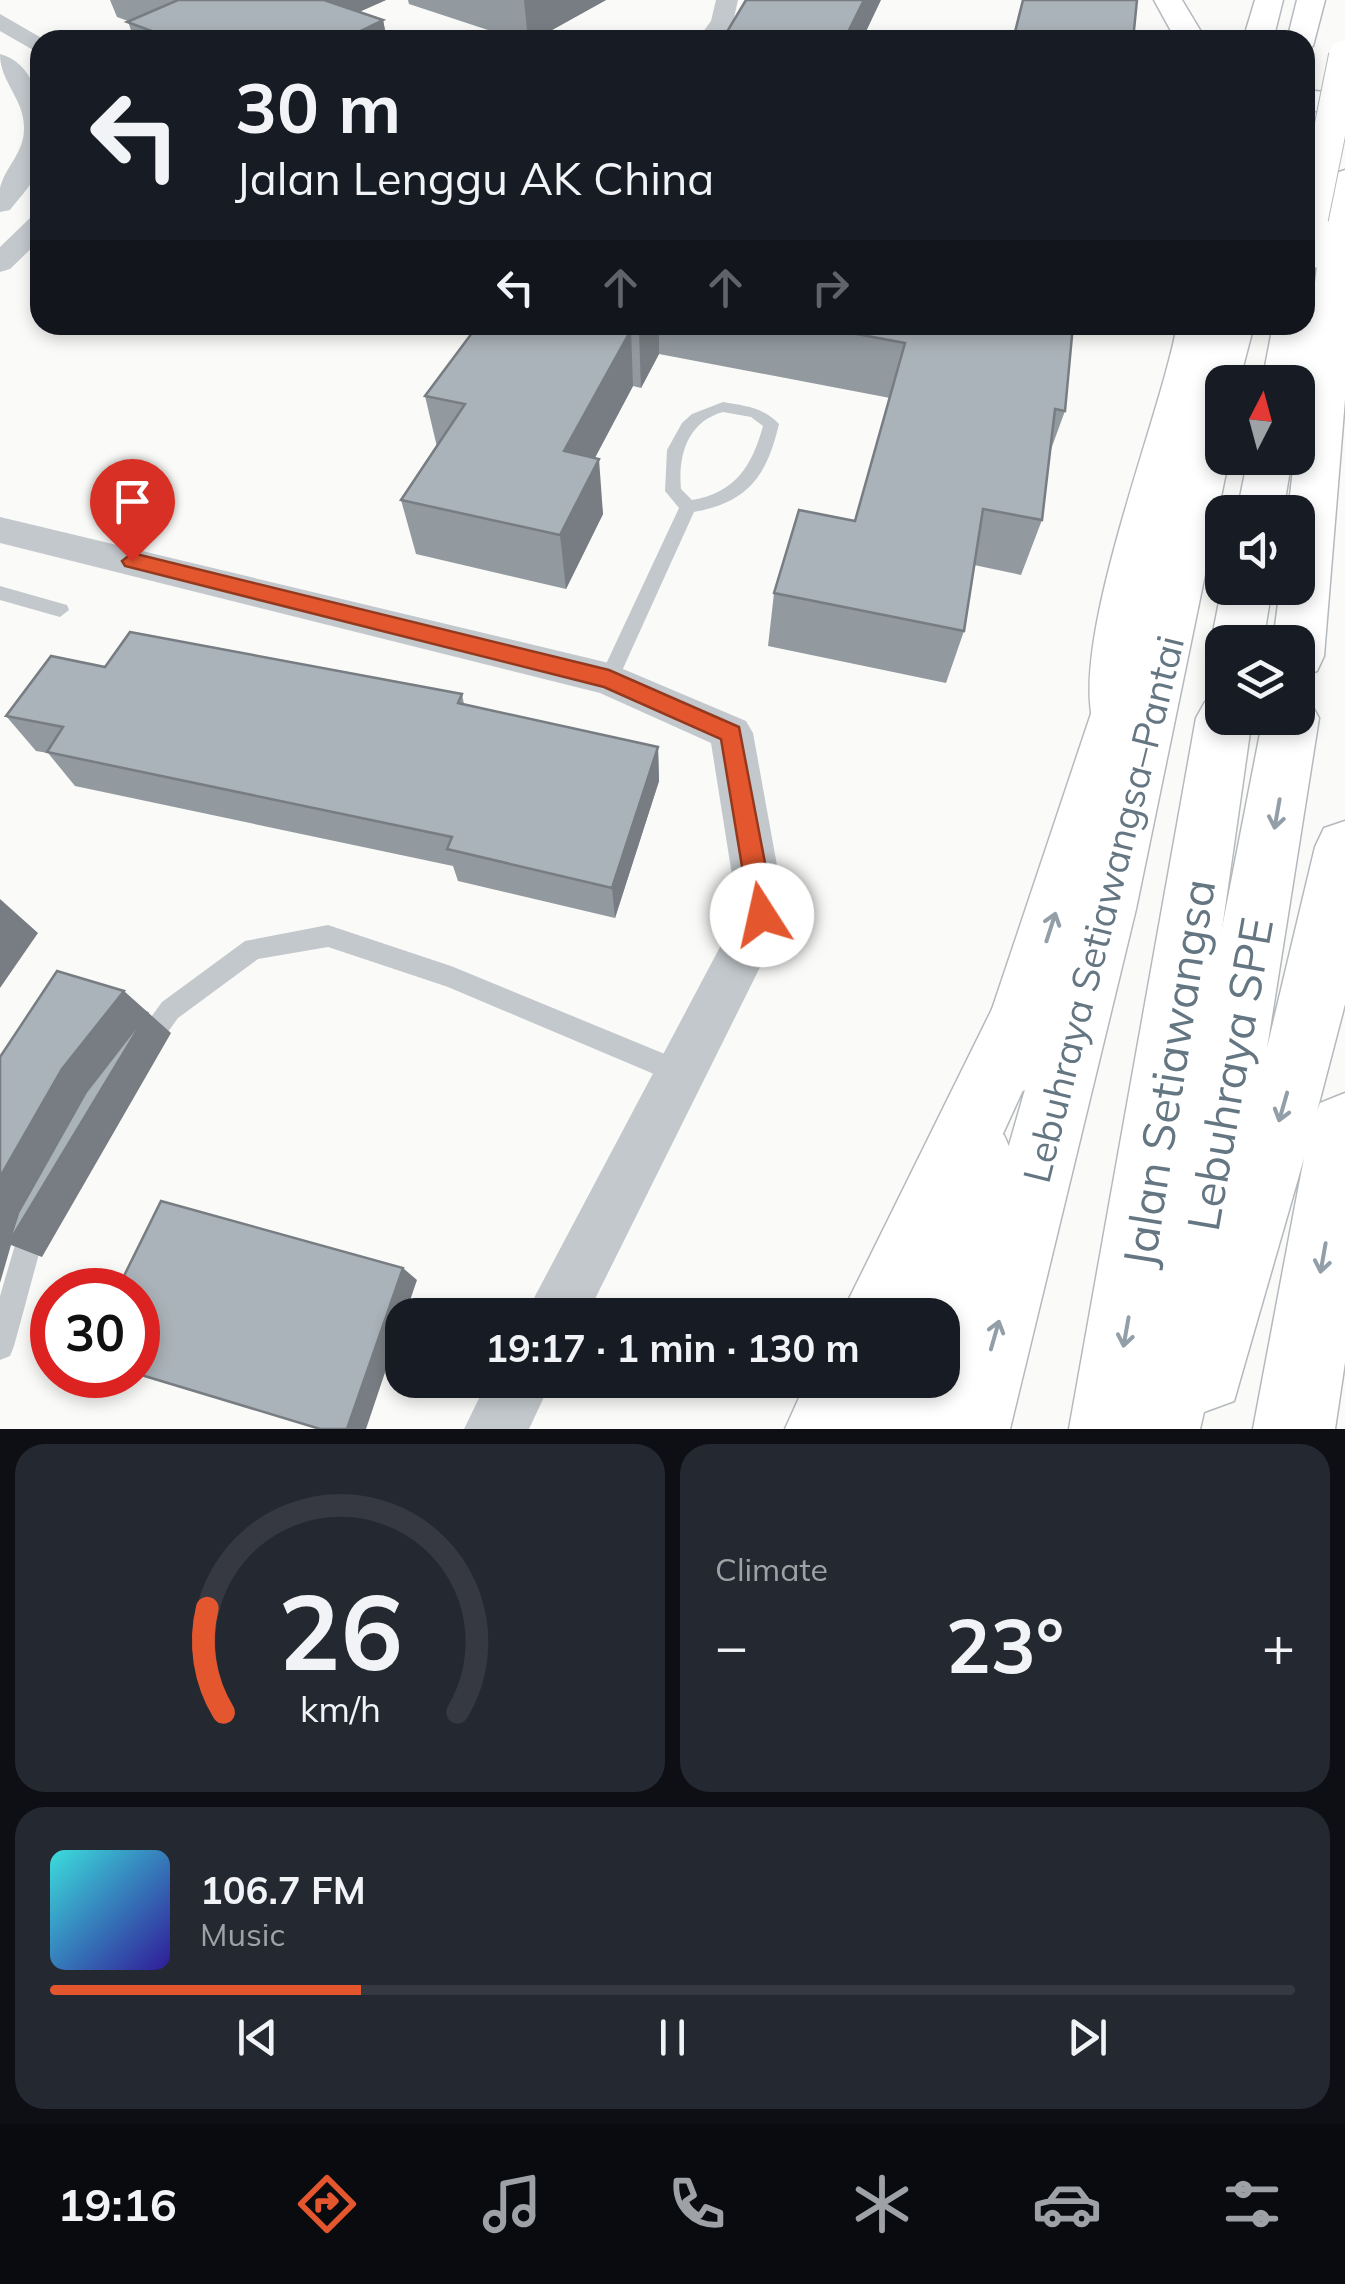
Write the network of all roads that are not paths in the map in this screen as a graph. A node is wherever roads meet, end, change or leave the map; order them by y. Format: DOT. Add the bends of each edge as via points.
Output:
graph roads {
  1 [pos="727,0"];
  2 [pos="1168,0"];
  3 [pos="1190,0"];
  4 [pos="1252,0"];
  5 [pos="1270,0"];
  6 [pos="1311,0"];
  7 [pos="0,21"];
  8 [pos="716,30"];
  9 [pos="1187,30"];
  10 [pos="1192,30"];
  11 [pos="1256,30"];
  12 [pos="1260,30"];
  13 [pos="1304,30"];
  14 [pos="30,40"];
  15 [pos="1345,56"];
  16 [pos="0,62"];
  17 [pos="30,101"];
  18 [pos="1315,101"];
  19 [pos="1345,104"];
  20 [pos="30,168"];
  21 [pos="1345,181"];
  22 [pos="1315,203"];
  23 [pos="0,204"];
  24 [pos="30,234"];
  25 [pos="0,264"];
  26 [pos="1195,335"];
  27 [pos="1231,335"];
  28 [pos="1232,335"];
  29 [pos="1291,335"];
  30 [pos="1227,365"];
  31 [pos="1286,365"];
  32 [pos="1205,469"];
  33 [pos="688,507"];
  34 [pos="0,530"];
  35 [pos="0,593"];
  36 [pos="60,610"];
  37 [pos="1301,625"];
  38 [pos="609,679"];
  39 [pos="1118,720"];
  40 [pos="1221,735"];
  41 [pos="1289,735"];
  42 [pos="1345,846"];
  43 [pos="1021,1020"];
  44 [pos="125,1070"];
  45 [pos="680,1073"];
  46 [pos="1345,1128"];
  47 [pos="45,1203"];
  48 [pos="564,1298"];
  49 [pos="888,1298"];
  50 [pos="938,1298"];
  51 [pos="0,1346"];
  52 [pos="512,1398"];
  53 [pos="841,1398"];
  54 [pos="908,1398"];
  55 [pos="496,1429"];
  56 [pos="826,1429"];
  57 [pos="899,1429"];
  58 [pos="968,1429"];
  59 [pos="1110,1429"];
  60 [pos="1160,1429"];
  61 [pos="1190,1429"];
  62 [pos="1294,1429"];
  1 -- 8 [label="street"];
  2 -- 9 [label="main road"];
  3 -- 10 [label="main road"];
  4 -- 11 [label="main road"];
  5 -- 12 [label="main road"];
  6 -- 13 [label="main road"];
  7 -- 14 [label="street"];
  15 -- 22 [label="main road, bridge"];
  16 -- 17 [label="street" via="22,82"];
  18 -- 19 [label="main road"];
  20 -- 23 [label="street"];
  21 -- 37 [label="main road"];
  24 -- 25 [label="street"];
  26 -- 39 [label="main road" via="1119,626"];
  27 -- 39 [label="main road"];
  28 -- 30 [label="main road, Lebuhraya Setiawangsa–Pantai"];
  29 -- 31 [label="main road"];
  58 -- 32 [label="main road, Lebuhraya Setiawangsa–Pantai, one-way" via="1035,1192"];
  33 -- 33 [label="lane" via="673,491 670,472 691,420 722,407 756,413 771,424 755,472 742,487 718,504"];
  33 -- 38 [label="lane"];
  34 -- 38 [label="street"];
  35 -- 36 [label="lane"];
  38 -- 45 [label="street" via="731,733 762,915"];
  43 -- 39 [label="main road, one-way"];
  40 -- 59 [label="main road, Jalan Setiawangsa, one-way"];
  41 -- 60 [label="main road, Lebuhraya SPE, one-way"];
  42 -- 61 [label="main road, one-way" via="1310,1014"];
  43 -- 49 [label="main road"];
  43 -- 50 [label="main road"];
  44 -- 45 [label="lane" via="170,1010 253,948 328,936 451,977"];
  45 -- 48 [label="street"];
  46 -- 62 [label="main road, one-way"];
  47 -- 51 [label="lane"];
  52 -- 55 [label="street"];
  53 -- 56 [label="main road"];
  54 -- 57 [label="main road"];
}
